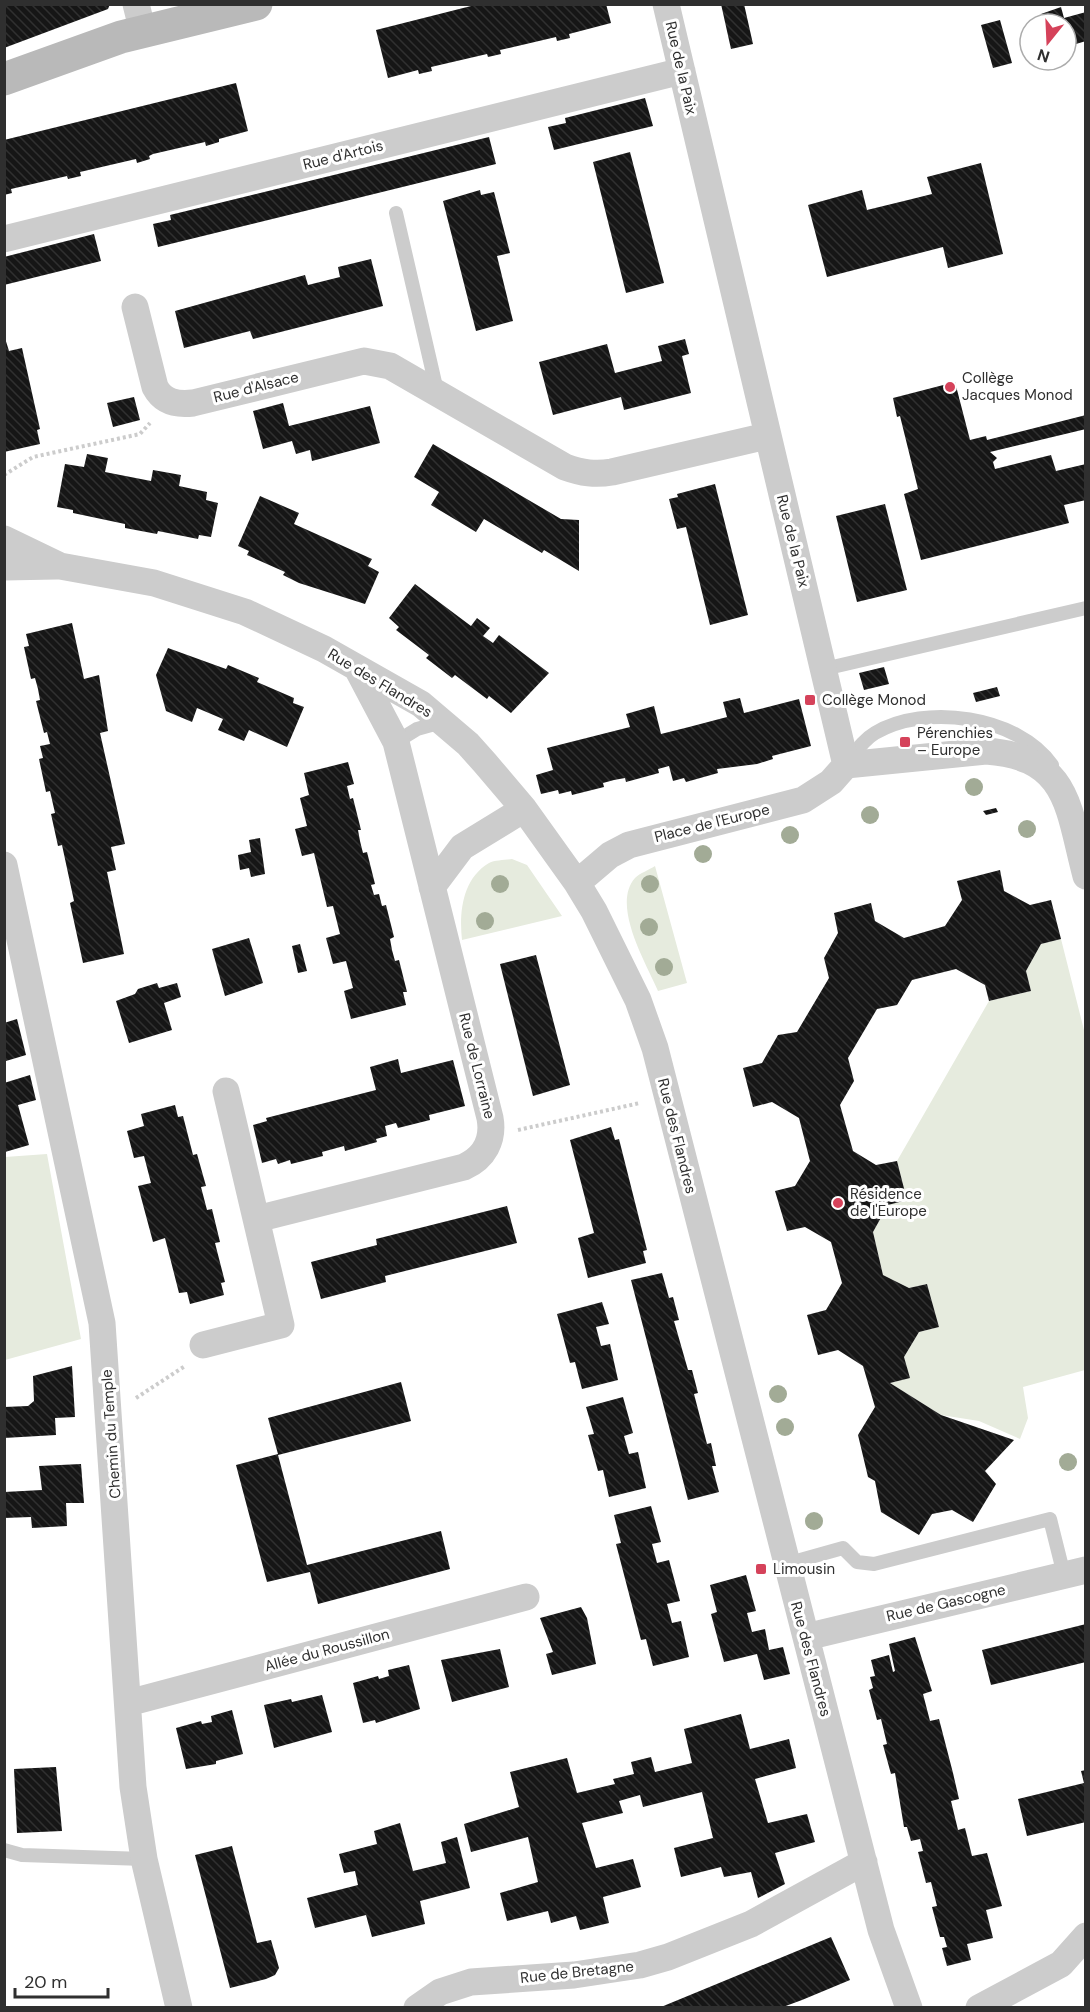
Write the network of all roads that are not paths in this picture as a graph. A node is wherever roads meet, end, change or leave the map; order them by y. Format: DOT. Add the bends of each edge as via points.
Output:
graph roads {
  1 [pos="256,4"];
  2 [pos="666,4"];
  3 [pos="140,18"];
  4 [pos="682,71"];
  5 [pos="4,79"];
  6 [pos="396,213"];
  7 [pos="4,239"];
  8 [pos="135,307"];
  9 [pos="437,391"];
  10 [pos="767,436"];
  11 [pos="4,539"];
  12 [pos="60,566"];
  13 [pos="4,567"];
  14 [pos="1086,608"];
  15 [pos="357,669"];
  16 [pos="824,669"];
  17 [pos="444,722"];
  18 [pos="396,742"];
  19 [pos="846,765"];
  20 [pos="1065,794"];
  21 [pos="524,809"];
  22 [pos="418,835"];
  23 [pos="462,847"];
  24 [pos="4,865"];
  25 [pos="1086,876"];
  26 [pos="577,883"];
  27 [pos="432,888"];
  28 [pos="226,1091"];
  29 [pos="258,1219"];
  30 [pos="203,1345"];
  31 [pos="786,1564"];
  32 [pos="1075,1573"];
  33 [pos="526,1597"];
  34 [pos="806,1637"];
  35 [pos="128,1702"];
  36 [pos="4,1850"];
  37 [pos="144,1859"];
  38 [pos="864,1862"];
  39 [pos="1086,1936"];
  40 [pos="179,2007"];
  41 [pos="417,2007"];
  42 [pos="909,2007"];
  43 [pos="980,2007"];
  1 -- 3 [label="main road"];
  2 -- 4 [label="street, Rue de la Paix"];
  3 -- 5 [label="main road" via="102,43"];
  4 -- 7 [label="street, Rue d'Artois"];
  4 -- 10 [label="street, Rue de la Paix"];
  6 -- 9 [label="lane"];
  8 -- 9 [label="street, Rue d'Alsace" via="155,387 170,401 193,403 364,361 390,366"];
  9 -- 10 [label="street, Rue d'Alsace" via="565,467 596,474"];
  10 -- 16 [label="street, Rue de la Paix"];
  11 -- 12 [label="street, Rue des Flandres"];
  12 -- 13 [label="street, Rue des Flandres"];
  12 -- 15 [label="street, Rue des Flandres" via="154,583 220,603 291,631"];
  14 -- 16 [label="lane"];
  15 -- 17 [label="street, Rue des Flandres" via="421,704"];
  15 -- 18 [label="street, Rue de Lorraine"];
  16 -- 19 [label="street, Rue de la Paix"];
  17 -- 18 [label="lane" via="417,729"];
  17 -- 21 [label="street, Rue des Flandres" via="474,750"];
  18 -- 22 [label="street, Rue de Lorraine"];
  19 -- 20 [label="street" via="999,752 1040,767"];
  19 -- 20 [label="lane" via="867,738 884,728 940,718 966,718 1004,728 1026,739 1050,762"];
  19 -- 26 [label="street, Place de l'Europe" via="814,795 629,845 610,855"];
  20 -- 25 [label="street"];
  21 -- 23 [label="street"];
  21 -- 26 [label="street, Rue des Flandres"];
  22 -- 23 [label="street" via="439,846"];
  22 -- 27 [label="street, Rue de Lorraine"];
  23 -- 27 [label="street"];
  24 -- 35 [label="street, Chemin du Temple" via="98,1296 109,1403"];
  26 -- 31 [label="street, Rue des Flandres" via="638,1000 655,1048"];
  27 -- 29 [label="street, Rue de Lorraine" via="490,1118 491,1137 480,1157 464,1167"];
  28 -- 29 [label="street"];
  29 -- 30 [label="street" via="282,1325"];
  31 -- 32 [label="lane" via="843,1548 857,1562 874,1564 1050,1519"];
  31 -- 34 [label="street, Rue des Flandres"];
  32 -- 34 [label="street, Rue de Gascogne"];
  33 -- 35 [label="street, Allée du Roussillon"];
  34 -- 38 [label="street, Rue des Flandres"];
  35 -- 37 [label="street, Chemin du Temple" via="133,1787"];
  36 -- 37 [label="lane" via="22,1855"];
  37 -- 40 [label="street, Chemin du Temple"];
  38 -- 41 [label="street, Rue de Bretagne" via="752,1924 676,1955 607,1971 471,1982 440,1992"];
  38 -- 42 [label="street, Rue des Flandres" via="889,1956"];
  39 -- 43 [label="street" via="1053,1970"];
}
